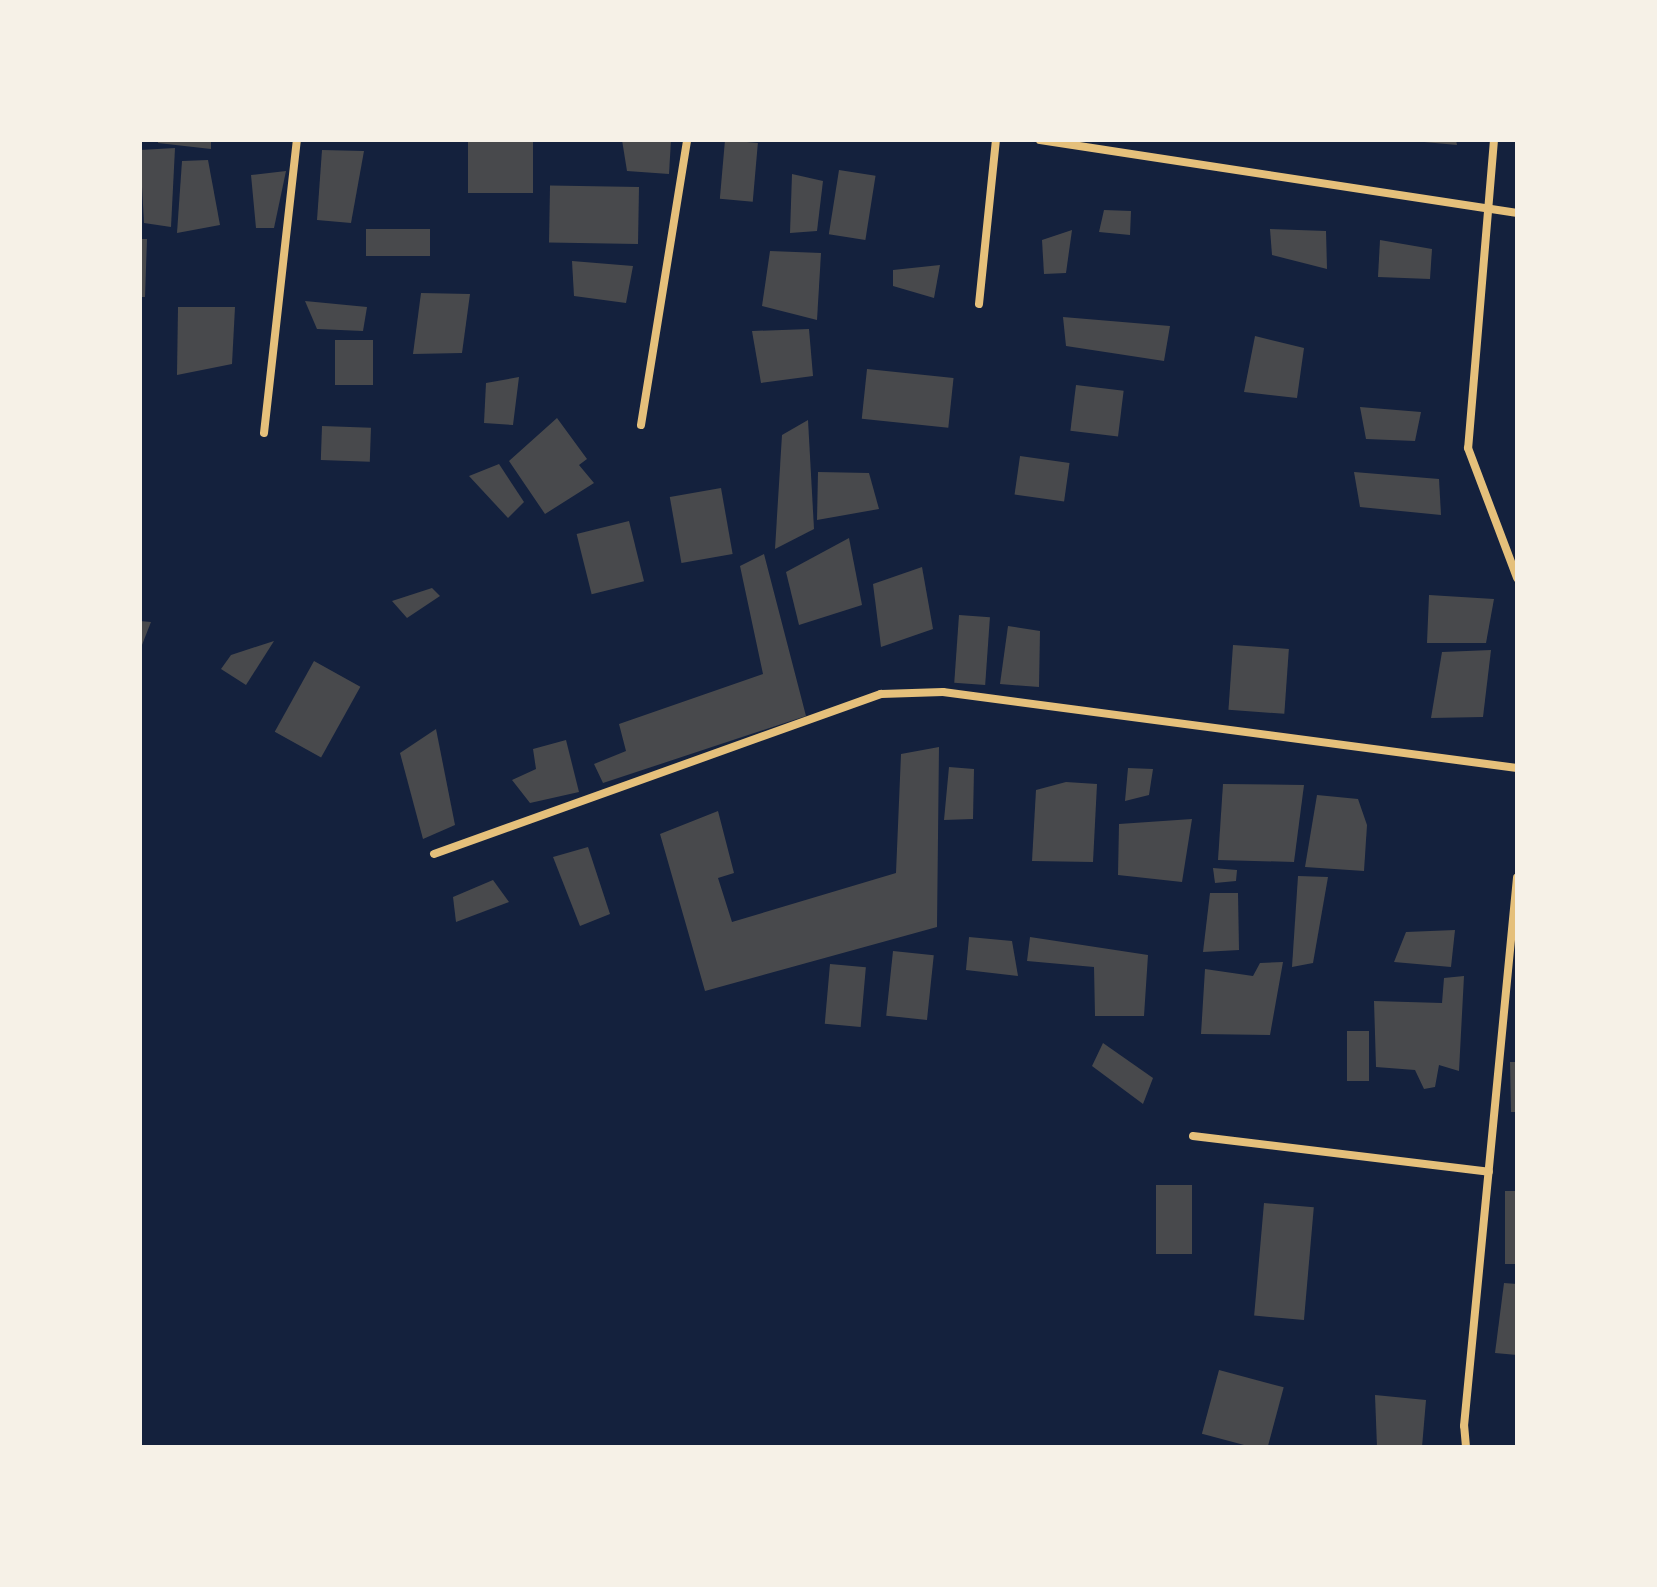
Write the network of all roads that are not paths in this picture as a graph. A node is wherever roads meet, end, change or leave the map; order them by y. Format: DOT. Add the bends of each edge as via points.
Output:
graph roads {
  1 [pos="297,140"];
  2 [pos="687,140"];
  3 [pos="996,140"];
  4 [pos="1040,140"];
  5 [pos="1494,140"];
  6 [pos="1489,211"];
  7 [pos="1517,213"];
  8 [pos="979,304"];
  9 [pos="641,425"];
  10 [pos="264,433"];
  11 [pos="1517,578"];
  12 [pos="1517,768"];
  13 [pos="434,854"];
  14 [pos="1517,878"];
  15 [pos="1193,1136"];
  16 [pos="1489,1172"];
  17 [pos="1466,1447"];
  1 -- 10 [label="street"];
  2 -- 9 [label="street"];
  3 -- 8 [label="street"];
  4 -- 6 [label="street"];
  5 -- 6 [label="street"];
  6 -- 7 [label="street"];
  6 -- 11 [label="street" via="1468,448"];
  12 -- 13 [label="street" via="943,692 881,694"];
  14 -- 16 [label="street"];
  15 -- 16 [label="street"];
  16 -- 17 [label="street"];
}
